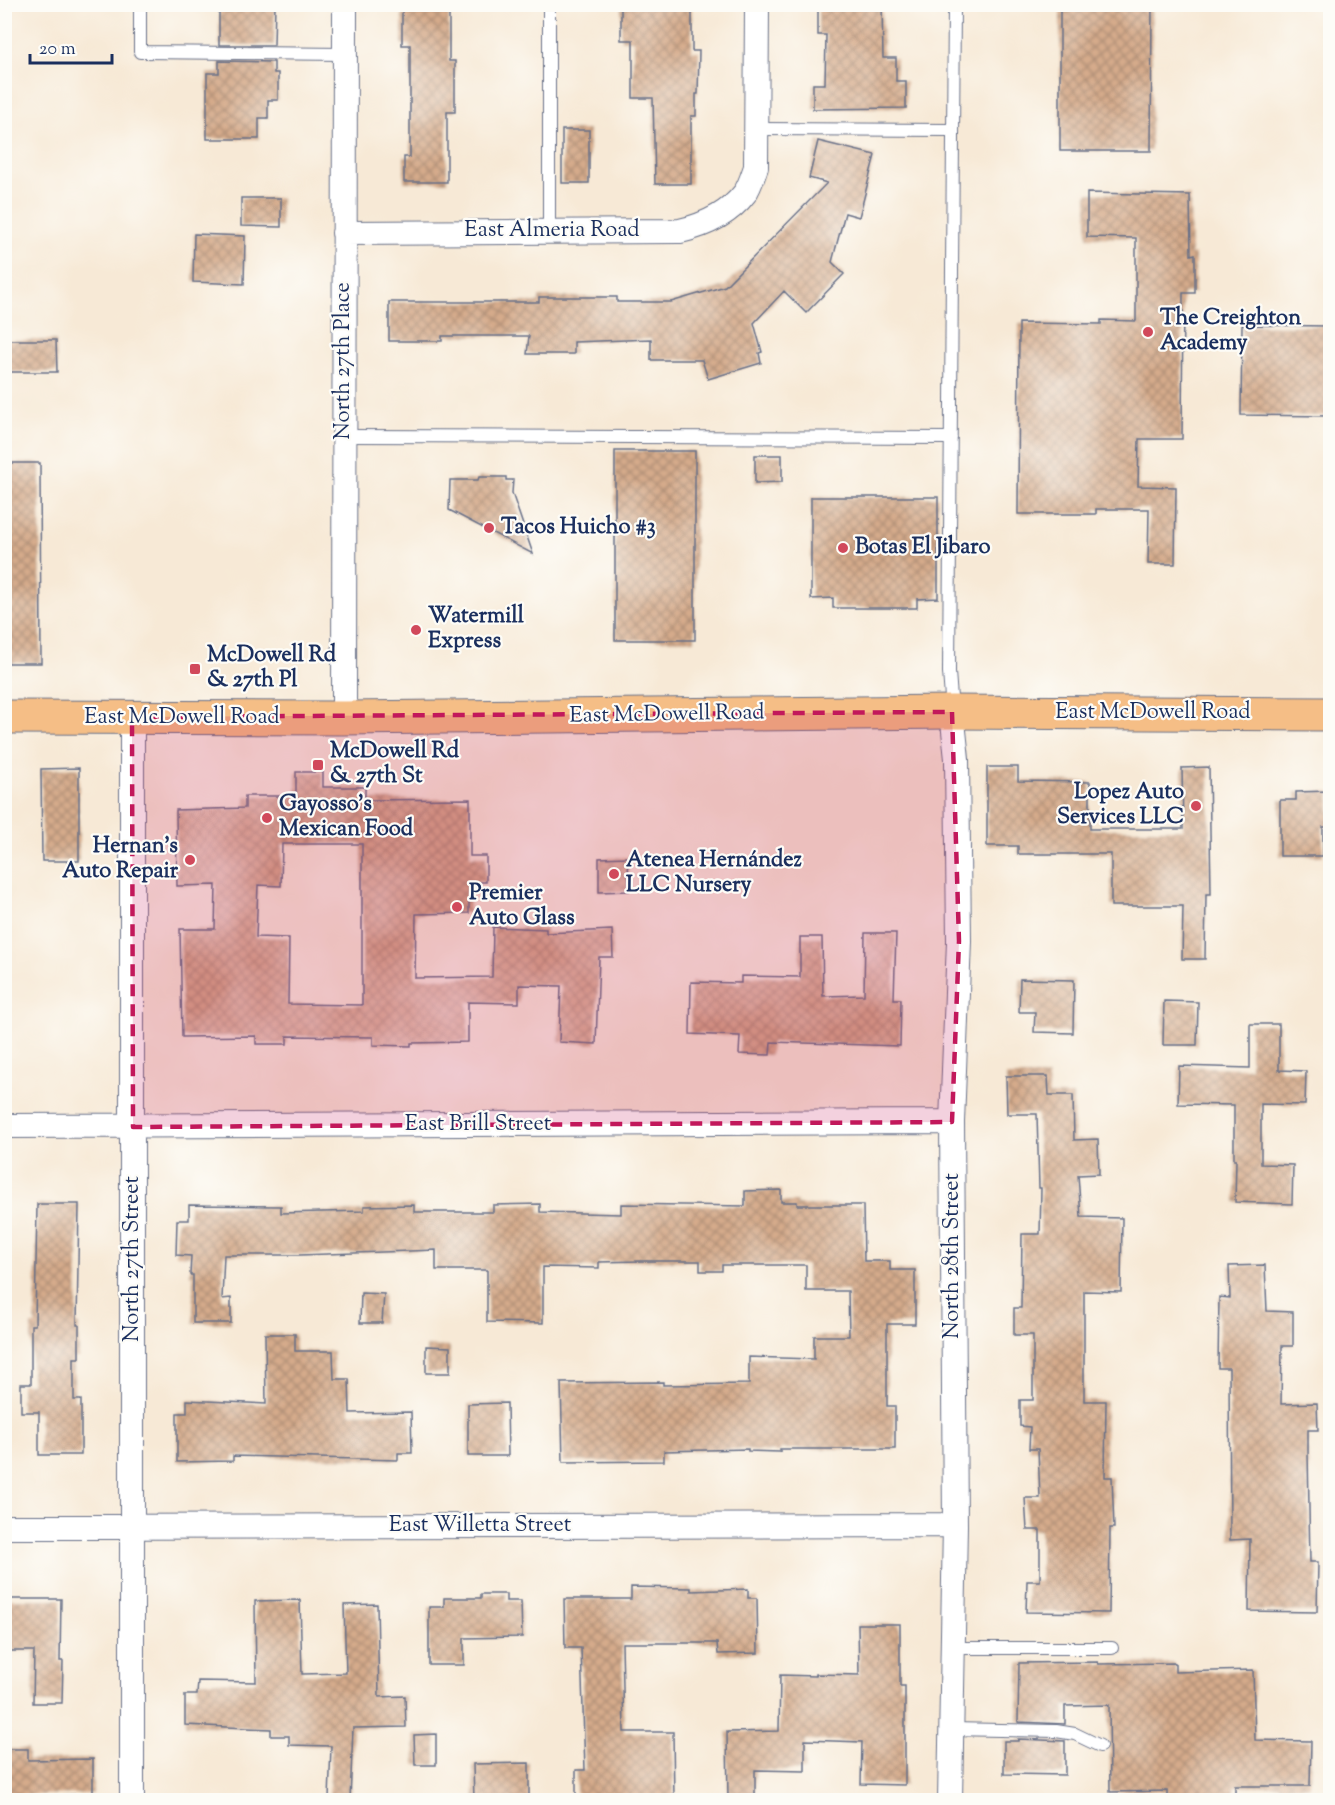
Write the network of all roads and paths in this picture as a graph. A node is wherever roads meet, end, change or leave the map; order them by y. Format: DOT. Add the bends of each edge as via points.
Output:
graph roads {
  1 [pos="140,4"];
  2 [pos="345,4"];
  3 [pos="549,4"];
  4 [pos="757,4"];
  5 [pos="954,4"];
  6 [pos="345,54"];
  7 [pos="757,129"];
  8 [pos="953,130"];
  9 [pos="549,231"];
  10 [pos="344,233"];
  11 [pos="344,436"];
  12 [pos="951,438"];
  13 [pos="952,712"];
  14 [pos="1330,714"];
  15 [pos="4,717"];
  16 [pos="132,717"];
  17 [pos="344,718"];
  18 [pos="952,1122"];
  19 [pos="4,1126"];
  20 [pos="133,1127"];
  21 [pos="955,1525"];
  22 [pos="4,1527"];
  23 [pos="132,1527"];
  24 [pos="953,1648"];
  25 [pos="1112,1648"];
  26 [pos="951,1729"];
  27 [pos="1100,1746"];
  28 [pos="132,1800"];
  29 [pos="950,1800"];
  1 -- 6 [label="lane" via="140,52"];
  2 -- 6 [label="street, North 27th Place"];
  3 -- 9 [label="lane"];
  4 -- 7 [label="street"];
  5 -- 8 [label="lane"];
  6 -- 10 [label="street, North 27th Place"];
  7 -- 8 [label="lane"];
  7 -- 9 [label="street, East Almeria Road" via="756,167 746,192 725,214 680,231"];
  8 -- 12 [label="lane"];
  9 -- 10 [label="street, East Almeria Road"];
  10 -- 11 [label="street, North 27th Place"];
  11 -- 12 [label="lane"];
  11 -- 17 [label="street, North 27th Place"];
  12 -- 13 [label="lane"];
  13 -- 14 [label="main road, East McDowell Road"];
  13 -- 17 [label="main road, East McDowell Road"];
  13 -- 18 [label="street, North 28th Street" via="957,759 959,941"];
  15 -- 16 [label="main road, East McDowell Road"];
  16 -- 17 [label="main road, East McDowell Road"];
  16 -- 20 [label="street, North 27th Street"];
  18 -- 20 [label="street, East Brill Street"];
  18 -- 21 [label="street, North 28th Street"];
  19 -- 20 [label="street, East Brill Street"];
  20 -- 23 [label="street, North 27th Street"];
  21 -- 23 [label="street, East Willetta Street"];
  21 -- 24 [label="street, North 28th Street"];
  22 -- 23 [label="street, East Willetta Street"];
  23 -- 28 [label="street, North 27th Street"];
  24 -- 25 [label="lane"];
  24 -- 26 [label="street, North 28th Street"];
  26 -- 27 [label="lane" via="1056,1731 1075,1734"];
  26 -- 29 [label="street, North 28th Street"];
}
